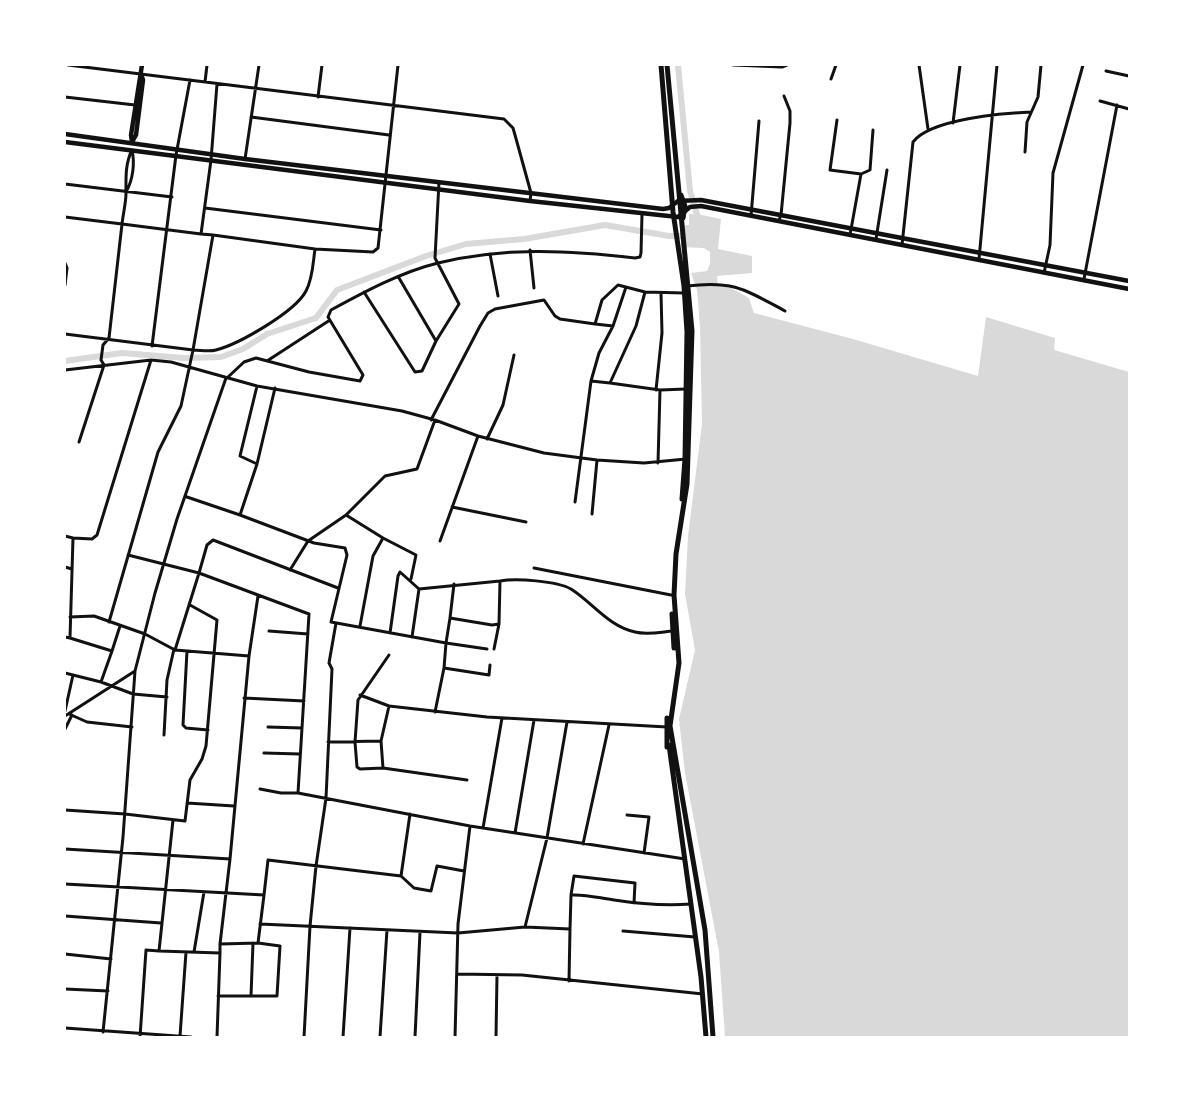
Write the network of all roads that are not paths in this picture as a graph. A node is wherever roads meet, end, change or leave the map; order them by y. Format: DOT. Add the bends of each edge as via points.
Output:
graph roads {
  1 [pos="68,65"];
  2 [pos="142,65"];
  3 [pos="207,65"];
  4 [pos="259,65"];
  5 [pos="322,65"];
  6 [pos="398,65"];
  7 [pos="665,65"];
  8 [pos="733,65"];
  9 [pos="787,65"];
  10 [pos="836,65"];
  11 [pos="919,65"];
  12 [pos="960,65"];
  13 [pos="997,65"];
  14 [pos="1041,65"];
  15 [pos="1083,65"];
  16 [pos="77,66"];
  17 [pos="743,66"];
  18 [pos="1106,71"];
  19 [pos="141,73"];
  20 [pos="1129,76"];
  21 [pos="831,79"];
  22 [pos="190,80"];
  23 [pos="205,82"];
  24 [pos="217,84"];
  25 [pos="254,89"];
  26 [pos="784,96"];
  27 [pos="65,97"];
  28 [pos="318,97"];
  29 [pos="1100,101"];
  30 [pos="135,105"];
  31 [pos="392,105"];
  32 [pos="1117,105"];
  33 [pos="1129,109"];
  34 [pos="1032,112"];
  35 [pos="993,114"];
  36 [pos="250,117"];
  37 [pos="837,120"];
  38 [pos="759,121"];
  39 [pos="953,123"];
  40 [pos="928,129"];
  41 [pos="873,130"];
  42 [pos="65,134"];
  43 [pos="389,134"];
  44 [pos="65,142"];
  45 [pos="132,142"];
  46 [pos="177,148"];
  47 [pos="132,150"];
  48 [pos="1025,152"];
  49 [pos="211,154"];
  50 [pos="176,155"];
  51 [pos="245,159"];
  52 [pos="211,160"];
  53 [pos="887,170"];
  54 [pos="860,174"];
  55 [pos="385,175"];
  56 [pos="440,181"];
  57 [pos="385,182"];
  58 [pos="65,184"];
  59 [pos="439,189"];
  60 [pos="126,192"];
  61 [pos="531,193"];
  62 [pos="172,197"];
  63 [pos="530,201"];
  64 [pos="682,201"];
  65 [pos="701,203"];
  66 [pos="674,205"];
  67 [pos="205,208"];
  68 [pos="752,210"];
  69 [pos="642,214"];
  70 [pos="751,216"];
  71 [pos="65,217"];
  72 [pos="683,218"];
  73 [pos="780,218"];
  74 [pos="675,219"];
  75 [pos="122,224"];
  76 [pos="167,229"];
  77 [pos="851,229"];
  78 [pos="381,230"];
  79 [pos="201,234"];
  80 [pos="213,235"];
  81 [pos="850,235"];
  82 [pos="876,236"];
  83 [pos="902,238"];
  84 [pos="902,245"];
  85 [pos="315,249"];
  86 [pos="530,250"];
  87 [pos="981,253"];
  88 [pos="490,254"];
  89 [pos="980,259"];
  90 [pos="65,263"];
  91 [pos="438,263"];
  92 [pos="1046,265"];
  93 [pos="1086,272"];
  94 [pos="1044,273"];
  95 [pos="399,278"];
  96 [pos="1084,279"];
  97 [pos="1129,281"];
  98 [pos="65,285"];
  99 [pos="684,286"];
  100 [pos="690,286"];
  101 [pos="626,287"];
  102 [pos="534,288"];
  103 [pos="1129,289"];
  104 [pos="364,292"];
  105 [pos="645,292"];
  106 [pos="660,293"];
  107 [pos="684,293"];
  108 [pos="498,296"];
  109 [pos="785,311"];
  110 [pos="330,320"];
  111 [pos="595,324"];
  112 [pos="613,326"];
  113 [pos="65,334"];
  114 [pos="109,338"];
  115 [pos="436,341"];
  116 [pos="152,346"];
  117 [pos="192,351"];
  118 [pos="514,355"];
  119 [pos="151,360"];
  120 [pos="266,361"];
  121 [pos="189,364"];
  122 [pos="104,365"];
  123 [pos="65,370"];
  124 [pos="226,378"];
  125 [pos="591,381"];
  126 [pos="610,383"];
  127 [pos="258,386"];
  128 [pos="275,388"];
  129 [pos="687,388"];
  130 [pos="658,390"];
  131 [pos="433,420"];
  132 [pos="478,436"];
  133 [pos="488,439"];
  134 [pos="79,442"];
  135 [pos="580,458"];
  136 [pos="687,459"];
  137 [pos="597,460"];
  138 [pos="658,463"];
  139 [pos="257,464"];
  140 [pos="187,497"];
  141 [pos="575,502"];
  142 [pos="452,507"];
  143 [pos="592,514"];
  144 [pos="240,515"];
  145 [pos="346,515"];
  146 [pos="526,522"];
  147 [pos="65,536"];
  148 [pos="72,538"];
  149 [pos="382,538"];
  150 [pos="308,541"];
  151 [pos="440,541"];
  152 [pos="128,555"];
  153 [pos="163,566"];
  154 [pos="65,568"];
  155 [pos="534,568"];
  156 [pos="72,570"];
  157 [pos="290,570"];
  158 [pos="200,573"];
  159 [pos="411,580"];
  160 [pos="500,581"];
  161 [pos="454,584"];
  162 [pos="338,588"];
  163 [pos="419,589"];
  164 [pos="671,595"];
  165 [pos="258,596"];
  166 [pos="190,605"];
  167 [pos="70,616"];
  168 [pos="450,618"];
  169 [pos="109,622"];
  170 [pos="336,623"];
  171 [pos="499,624"];
  172 [pos="120,626"];
  173 [pos="360,626"];
  174 [pos="673,630"];
  175 [pos="269,631"];
  176 [pos="390,632"];
  177 [pos="145,634"];
  178 [pos="308,634"];
  179 [pos="412,636"];
  180 [pos="65,637"];
  181 [pos="70,638"];
  182 [pos="446,643"];
  183 [pos="174,649"];
  184 [pos="487,649"];
  185 [pos="494,649"];
  186 [pos="112,651"];
  187 [pos="187,651"];
  188 [pos="216,653"];
  189 [pos="389,655"];
  190 [pos="249,656"];
  191 [pos="490,665"];
  192 [pos="444,668"];
  193 [pos="135,671"];
  194 [pos="65,673"];
  195 [pos="72,675"];
  196 [pos="101,682"];
  197 [pos="112,687"];
  198 [pos="133,694"];
  199 [pos="360,695"];
  200 [pos="167,697"];
  201 [pos="244,698"];
  202 [pos="304,701"];
  203 [pos="389,706"];
  204 [pos="435,712"];
  205 [pos="67,714"];
  206 [pos="502,718"];
  207 [pos="669,718"];
  208 [pos="534,720"];
  209 [pos="568,722"];
  210 [pos="609,725"];
  211 [pos="132,727"];
  212 [pos="268,727"];
  213 [pos="667,727"];
  214 [pos="302,728"];
  215 [pos="65,729"];
  216 [pos="208,730"];
  217 [pos="164,735"];
  218 [pos="381,741"];
  219 [pos="328,742"];
  220 [pos="355,742"];
  221 [pos="264,753"];
  222 [pos="300,754"];
  223 [pos="383,768"];
  224 [pos="467,780"];
  225 [pos="260,789"];
  226 [pos="298,793"];
  227 [pos="326,798"];
  228 [pos="187,803"];
  229 [pos="234,806"];
  230 [pos="65,810"];
  231 [pos="125,814"];
  232 [pos="410,814"];
  233 [pos="627,815"];
  234 [pos="173,820"];
  235 [pos="470,826"];
  236 [pos="483,828"];
  237 [pos="688,829"];
  238 [pos="682,831"];
  239 [pos="515,833"];
  240 [pos="548,838"];
  241 [pos="583,844"];
  242 [pos="65,849"];
  243 [pos="122,852"];
  244 [pos="644,853"];
  245 [pos="168,855"];
  246 [pos="230,859"];
  247 [pos="685,859"];
  248 [pos="316,866"];
  249 [pos="464,871"];
  250 [pos="401,876"];
  251 [pos="65,884"];
  252 [pos="118,888"];
  253 [pos="165,890"];
  254 [pos="204,892"];
  255 [pos="225,893"];
  256 [pos="264,895"];
  257 [pos="572,895"];
  258 [pos="634,903"];
  259 [pos="691,904"];
  260 [pos="65,916"];
  261 [pos="115,920"];
  262 [pos="162,923"];
  263 [pos="260,924"];
  264 [pos="310,926"];
  265 [pos="525,927"];
  266 [pos="350,928"];
  267 [pos="570,929"];
  268 [pos="387,930"];
  269 [pos="623,931"];
  270 [pos="420,932"];
  271 [pos="458,933"];
  272 [pos="696,937"];
  273 [pos="253,943"];
  274 [pos="258,943"];
  275 [pos="220,944"];
  276 [pos="159,950"];
  277 [pos="186,952"];
  278 [pos="194,952"];
  279 [pos="220,953"];
  280 [pos="65,954"];
  281 [pos="111,959"];
  282 [pos="457,974"];
  283 [pos="497,975"];
  284 [pos="569,981"];
  285 [pos="65,989"];
  286 [pos="108,991"];
  287 [pos="703,994"];
  288 [pos="218,996"];
  289 [pos="251,996"];
  290 [pos="65,1028"];
  291 [pos="104,1032"];
  292 [pos="116,1035"];
  293 [pos="140,1035"];
  294 [pos="180,1036"];
  295 [pos="191,1037"];
  296 [pos="216,1037"];
  297 [pos="304,1037"];
  298 [pos="344,1037"];
  299 [pos="380,1037"];
  300 [pos="416,1037"];
  301 [pos="455,1037"];
  302 [pos="496,1037"];
  303 [pos="706,1037"];
  304 [pos="714,1037"];
  1 -- 16 [label="street"];
  2 -- 19 [label="main road"];
  3 -- 23 [label="street"];
  4 -- 25 [label="street"];
  5 -- 28 [label="street"];
  6 -- 31 [label="street"];
  7 -- 64 [label="main road"];
  7 -- 66 [label="main road"];
  7 -- 207 [label="main road" via="692,331 687,484 676,554 674,594 679,663"];
  8 -- 17 [label="street"];
  9 -- 17 [label="street"];
  10 -- 21 [label="street"];
  11 -- 40 [label="street"];
  12 -- 39 [label="street"];
  13 -- 35 [label="street"];
  14 -- 34 [label="street" via="1038,97"];
  15 -- 92 [label="street" via="1053,173"];
  16 -- 19 [label="street"];
  18 -- 20 [label="street"];
  19 -- 22 [label="street"];
  19 -- 30 [label="main road"];
  19 -- 45 [label="main road" via="143,80"];
  22 -- 23 [label="street"];
  22 -- 46 [label="street"];
  23 -- 24 [label="street"];
  24 -- 25 [label="street"];
  24 -- 49 [label="street"];
  25 -- 28 [label="street"];
  25 -- 36 [label="street"];
  26 -- 73 [label="street" via="790,111"];
  27 -- 30 [label="street"];
  28 -- 31 [label="street"];
  29 -- 32 [label="street"];
  30 -- 45 [label="main road"];
  31 -- 43 [label="street"];
  31 -- 61 [label="street" via="504,119 515,135"];
  32 -- 33 [label="street"];
  32 -- 93 [label="street"];
  34 -- 35 [label="street"];
  34 -- 48 [label="street"];
  35 -- 39 [label="street"];
  35 -- 87 [label="street"];
  36 -- 43 [label="street"];
  36 -- 51 [label="street"];
  37 -- 54 [label="street" via="830,170"];
  38 -- 68 [label="street"];
  39 -- 40 [label="street"];
  40 -- 83 [label="street" via="913,142"];
  41 -- 54 [label="street" via="870,170"];
  42 -- 45 [label="main road"];
  43 -- 55 [label="street"];
  44 -- 47 [label="main road"];
  45 -- 46 [label="main road"];
  45 -- 47 [label="street"];
  46 -- 49 [label="main road"];
  46 -- 50 [label="street"];
  47 -- 50 [label="main road"];
  47 -- 60 [label="street" via="124,184"];
  49 -- 51 [label="main road"];
  49 -- 52 [label="street"];
  50 -- 52 [label="main road"];
  50 -- 62 [label="street"];
  51 -- 55 [label="main road"];
  52 -- 57 [label="main road"];
  52 -- 67 [label="street"];
  53 -- 82 [label="street"];
  54 -- 77 [label="street"];
  55 -- 56 [label="main road"];
  55 -- 57 [label="street"];
  56 -- 59 [label="street"];
  56 -- 61 [label="main road"];
  57 -- 59 [label="main road"];
  57 -- 78 [label="street"];
  58 -- 60 [label="street"];
  59 -- 63 [label="main road"];
  59 -- 91 [label="street" via="434,244"];
  60 -- 62 [label="street"];
  60 -- 75 [label="street"];
  61 -- 63 [label="street"];
  61 -- 66 [label="main road" via="663,208"];
  62 -- 76 [label="street"];
  63 -- 69 [label="main road"];
  64 -- 65 [label="main road"];
  64 -- 66 [label="main road"];
  64 -- 72 [label="main road" via="685,206"];
  65 -- 68 [label="main road"];
  65 -- 70 [label="main road"];
  65 -- 72 [label="main road" via="690,207"];
  66 -- 74 [label="main road"];
  67 -- 78 [label="street"];
  67 -- 79 [label="street"];
  68 -- 70 [label="street"];
  68 -- 73 [label="main road"];
  69 -- 74 [label="main road"];
  69 -- 86 [label="street" via="640,257"];
  70 -- 73 [label="main road"];
  71 -- 75 [label="street"];
  72 -- 74 [label="main road"];
  72 -- 100 [label="main road"];
  73 -- 77 [label="main road"];
  73 -- 81 [label="main road"];
  74 -- 99 [label="main road"];
  75 -- 76 [label="street"];
  75 -- 114 [label="street"];
  76 -- 79 [label="street"];
  76 -- 116 [label="street"];
  77 -- 81 [label="street"];
  77 -- 82 [label="main road"];
  78 -- 85 [label="street" via="378,248 373,252"];
  79 -- 80 [label="street"];
  80 -- 85 [label="street"];
  80 -- 117 [label="street"];
  81 -- 82 [label="main road"];
  82 -- 83 [label="main road"];
  82 -- 84 [label="main road"];
  83 -- 84 [label="street"];
  83 -- 87 [label="main road"];
  84 -- 89 [label="main road"];
  85 -- 117 [label="street" via="306,292 282,316 232,344 214,350"];
  86 -- 88 [label="street"];
  86 -- 102 [label="street"];
  87 -- 89 [label="street"];
  87 -- 92 [label="main road"];
  88 -- 91 [label="street"];
  88 -- 108 [label="street"];
  89 -- 94 [label="main road"];
  90 -- 98 [label="street"];
  91 -- 95 [label="street"];
  91 -- 115 [label="street" via="459,304"];
  92 -- 93 [label="main road"];
  92 -- 94 [label="street"];
  93 -- 96 [label="street"];
  93 -- 97 [label="main road"];
  94 -- 96 [label="main road"];
  95 -- 104 [label="street"];
  95 -- 115 [label="street"];
  96 -- 103 [label="main road"];
  99 -- 100 [label="street"];
  99 -- 107 [label="main road"];
  100 -- 109 [label="street" via="720,283 745,290"];
  100 -- 136 [label="main road" via="694,341"];
  101 -- 105 [label="street"];
  101 -- 111 [label="street" via="618,286 602,300"];
  101 -- 112 [label="street"];
  104 -- 110 [label="street" via="331,310"];
  104 -- 115 [label="street" via="415,372 422,371"];
  105 -- 106 [label="street"];
  105 -- 126 [label="street" via="636,326"];
  106 -- 107 [label="street"];
  106 -- 130 [label="street" via="662,333"];
  107 -- 129 [label="main road"];
  110 -- 120 [label="street"];
  110 -- 120 [label="street" via="363,375 360,381"];
  111 -- 112 [label="street"];
  111 -- 131 [label="street" via="560,319 544,300 488,313"];
  112 -- 125 [label="street" via="599,353"];
  113 -- 114 [label="street"];
  114 -- 116 [label="street"];
  114 -- 122 [label="street" via="103,345 100,360"];
  116 -- 117 [label="street"];
  117 -- 121 [label="street"];
  118 -- 133 [label="street" via="503,405"];
  119 -- 121 [label="street"];
  119 -- 122 [label="street"];
  119 -- 148 [label="street" via="97,535"];
  120 -- 124 [label="street" via="248,360"];
  121 -- 124 [label="street"];
  121 -- 152 [label="street" via="180,406 158,452"];
  122 -- 123 [label="street"];
  122 -- 134 [label="street"];
  124 -- 127 [label="street"];
  124 -- 140 [label="street"];
  125 -- 126 [label="street"];
  125 -- 135 [label="street"];
  126 -- 130 [label="street"];
  127 -- 128 [label="street"];
  127 -- 139 [label="street" via="240,456"];
  128 -- 131 [label="street" via="402,411"];
  128 -- 139 [label="street"];
  129 -- 130 [label="street"];
  129 -- 136 [label="main road"];
  130 -- 138 [label="street"];
  131 -- 132 [label="street"];
  131 -- 145 [label="street" via="417,470 384,476"];
  132 -- 133 [label="street"];
  132 -- 142 [label="street"];
  133 -- 135 [label="street"];
  135 -- 137 [label="street"];
  135 -- 141 [label="street"];
  136 -- 138 [label="street"];
  136 -- 164 [label="main road"];
  136 -- 237 [label="main road" via="685,515 677,554 675,595 680,663 672,716 690,823"];
  137 -- 138 [label="street"];
  137 -- 143 [label="street"];
  139 -- 144 [label="street"];
  140 -- 144 [label="street"];
  140 -- 153 [label="street"];
  142 -- 146 [label="street"];
  142 -- 151 [label="street"];
  144 -- 150 [label="street"];
  145 -- 149 [label="street"];
  145 -- 150 [label="street"];
  147 -- 148 [label="street"];
  148 -- 156 [label="street"];
  149 -- 159 [label="street" via="416,555"];
  149 -- 173 [label="street" via="373,556"];
  150 -- 157 [label="street"];
  150 -- 162 [label="street" via="345,548 347,554"];
  152 -- 153 [label="street"];
  152 -- 169 [label="street"];
  153 -- 158 [label="street"];
  153 -- 177 [label="street"];
  154 -- 156 [label="street"];
  155 -- 164 [label="street"];
  156 -- 167 [label="street"];
  157 -- 158 [label="street" via="213,540 207,545"];
  157 -- 162 [label="street"];
  158 -- 165 [label="street"];
  158 -- 166 [label="street"];
  159 -- 163 [label="street"];
  159 -- 176 [label="street" via="402,573 398,576"];
  160 -- 161 [label="street"];
  160 -- 171 [label="street"];
  160 -- 174 [label="street" via="519,579 568,588 622,627 647,633"];
  161 -- 163 [label="street"];
  161 -- 168 [label="street"];
  162 -- 170 [label="street" via="331,622"];
  163 -- 179 [label="street"];
  164 -- 174 [label="main road"];
  165 -- 178 [label="street" via="309,614"];
  165 -- 190 [label="street"];
  166 -- 183 [label="street"];
  166 -- 188 [label="street" via="217,620"];
  167 -- 169 [label="street" via="94,616"];
  167 -- 181 [label="street"];
  168 -- 171 [label="street"];
  168 -- 182 [label="street"];
  169 -- 172 [label="street"];
  170 -- 173 [label="street"];
  170 -- 219 [label="street" via="329,663 332,669"];
  171 -- 185 [label="street"];
  172 -- 177 [label="street"];
  172 -- 186 [label="street"];
  173 -- 176 [label="street"];
  174 -- 213 [label="main road" via="676,663"];
  175 -- 178 [label="street"];
  176 -- 179 [label="street"];
  177 -- 183 [label="street"];
  177 -- 193 [label="street"];
  178 -- 202 [label="street"];
  179 -- 182 [label="street"];
  180 -- 181 [label="street"];
  181 -- 186 [label="street"];
  182 -- 184 [label="street"];
  182 -- 192 [label="street"];
  183 -- 187 [label="street"];
  183 -- 200 [label="street"];
  186 -- 196 [label="street"];
  187 -- 188 [label="street"];
  187 -- 216 [label="street" via="183,725"];
  188 -- 190 [label="street"];
  188 -- 216 [label="street"];
  189 -- 199 [label="street"];
  190 -- 201 [label="street"];
  191 -- 192 [label="street" via="489,675"];
  192 -- 204 [label="street"];
  193 -- 197 [label="street"];
  193 -- 198 [label="street"];
  194 -- 195 [label="street"];
  195 -- 196 [label="street"];
  195 -- 205 [label="street"];
  196 -- 197 [label="street"];
  197 -- 198 [label="street"];
  197 -- 205 [label="street"];
  198 -- 200 [label="street"];
  198 -- 211 [label="street"];
  199 -- 203 [label="street"];
  199 -- 220 [label="street"];
  200 -- 217 [label="street"];
  201 -- 202 [label="street"];
  201 -- 229 [label="street"];
  202 -- 214 [label="street"];
  203 -- 204 [label="street"];
  203 -- 218 [label="street"];
  204 -- 206 [label="street"];
  205 -- 211 [label="street" via="87,722"];
  205 -- 215 [label="street"];
  206 -- 208 [label="street"];
  206 -- 236 [label="street"];
  207 -- 237 [label="main road"];
  207 -- 238 [label="main road" via="668,740"];
  208 -- 209 [label="street"];
  208 -- 239 [label="street"];
  209 -- 210 [label="street"];
  209 -- 240 [label="street"];
  210 -- 213 [label="street"];
  210 -- 241 [label="street"];
  211 -- 231 [label="street"];
  212 -- 214 [label="street"];
  213 -- 238 [label="main road" via="667,755"];
  214 -- 222 [label="street"];
  216 -- 228 [label="street" via="202,759 190,780"];
  218 -- 220 [label="street"];
  218 -- 223 [label="street"];
  219 -- 220 [label="street"];
  219 -- 227 [label="street"];
  220 -- 223 [label="street" via="358,768"];
  221 -- 222 [label="street"];
  222 -- 226 [label="street"];
  223 -- 224 [label="street"];
  225 -- 226 [label="street"];
  226 -- 227 [label="street"];
  227 -- 232 [label="street"];
  227 -- 248 [label="street"];
  228 -- 229 [label="street"];
  228 -- 234 [label="street" via="185,821"];
  229 -- 246 [label="street"];
  230 -- 231 [label="street"];
  231 -- 234 [label="street"];
  231 -- 243 [label="street"];
  232 -- 235 [label="street"];
  232 -- 250 [label="street"];
  233 -- 244 [label="street" via="649,817"];
  234 -- 245 [label="street"];
  235 -- 236 [label="street"];
  235 -- 249 [label="street"];
  236 -- 239 [label="street"];
  237 -- 304 [label="main road" via="705,930"];
  238 -- 247 [label="main road"];
  239 -- 240 [label="street"];
  240 -- 241 [label="street"];
  240 -- 265 [label="street"];
  241 -- 244 [label="street"];
  242 -- 243 [label="street"];
  243 -- 245 [label="street"];
  243 -- 252 [label="street"];
  244 -- 247 [label="street"];
  245 -- 246 [label="street"];
  245 -- 253 [label="street"];
  246 -- 255 [label="street"];
  247 -- 259 [label="main road"];
  248 -- 250 [label="street"];
  248 -- 256 [label="street" via="268,860"];
  248 -- 264 [label="street"];
  249 -- 250 [label="street" via="437,866 431,891 414,888"];
  249 -- 271 [label="street"];
  251 -- 252 [label="street"];
  252 -- 253 [label="street"];
  252 -- 261 [label="street"];
  253 -- 254 [label="street"];
  253 -- 262 [label="street"];
  254 -- 255 [label="street"];
  254 -- 278 [label="street"];
  255 -- 256 [label="street"];
  255 -- 275 [label="street"];
  256 -- 263 [label="street"];
  257 -- 258 [label="street" via="584,894"];
  257 -- 258 [label="street" via="574,876 636,883"];
  257 -- 267 [label="street"];
  258 -- 259 [label="street"];
  259 -- 272 [label="main road"];
  260 -- 261 [label="street"];
  261 -- 262 [label="street"];
  261 -- 281 [label="street"];
  262 -- 276 [label="street"];
  263 -- 264 [label="street"];
  263 -- 274 [label="street"];
  264 -- 266 [label="street"];
  264 -- 297 [label="street"];
  265 -- 267 [label="street"];
  265 -- 271 [label="street"];
  266 -- 268 [label="street"];
  266 -- 298 [label="street"];
  267 -- 284 [label="street"];
  268 -- 270 [label="street"];
  268 -- 299 [label="street"];
  269 -- 272 [label="street"];
  270 -- 271 [label="street"];
  270 -- 300 [label="street"];
  271 -- 282 [label="street"];
  272 -- 287 [label="main road"];
  273 -- 274 [label="street"];
  273 -- 275 [label="street"];
  273 -- 289 [label="street"];
  274 -- 289 [label="street" via="280,946 277,996"];
  275 -- 279 [label="street"];
  276 -- 277 [label="street"];
  276 -- 293 [label="street" via="146,950"];
  277 -- 278 [label="street"];
  277 -- 294 [label="street"];
  278 -- 279 [label="street"];
  279 -- 288 [label="street"];
  280 -- 281 [label="street"];
  281 -- 286 [label="street"];
  282 -- 283 [label="street"];
  282 -- 301 [label="street"];
  283 -- 284 [label="street"];
  283 -- 302 [label="street"];
  284 -- 287 [label="street"];
  285 -- 286 [label="street"];
  286 -- 291 [label="street"];
  287 -- 303 [label="main road"];
  288 -- 289 [label="street"];
  288 -- 296 [label="street"];
  290 -- 291 [label="street"];
  291 -- 292 [label="street"];
  292 -- 293 [label="street"];
  293 -- 294 [label="street"];
  294 -- 295 [label="street"];
}
